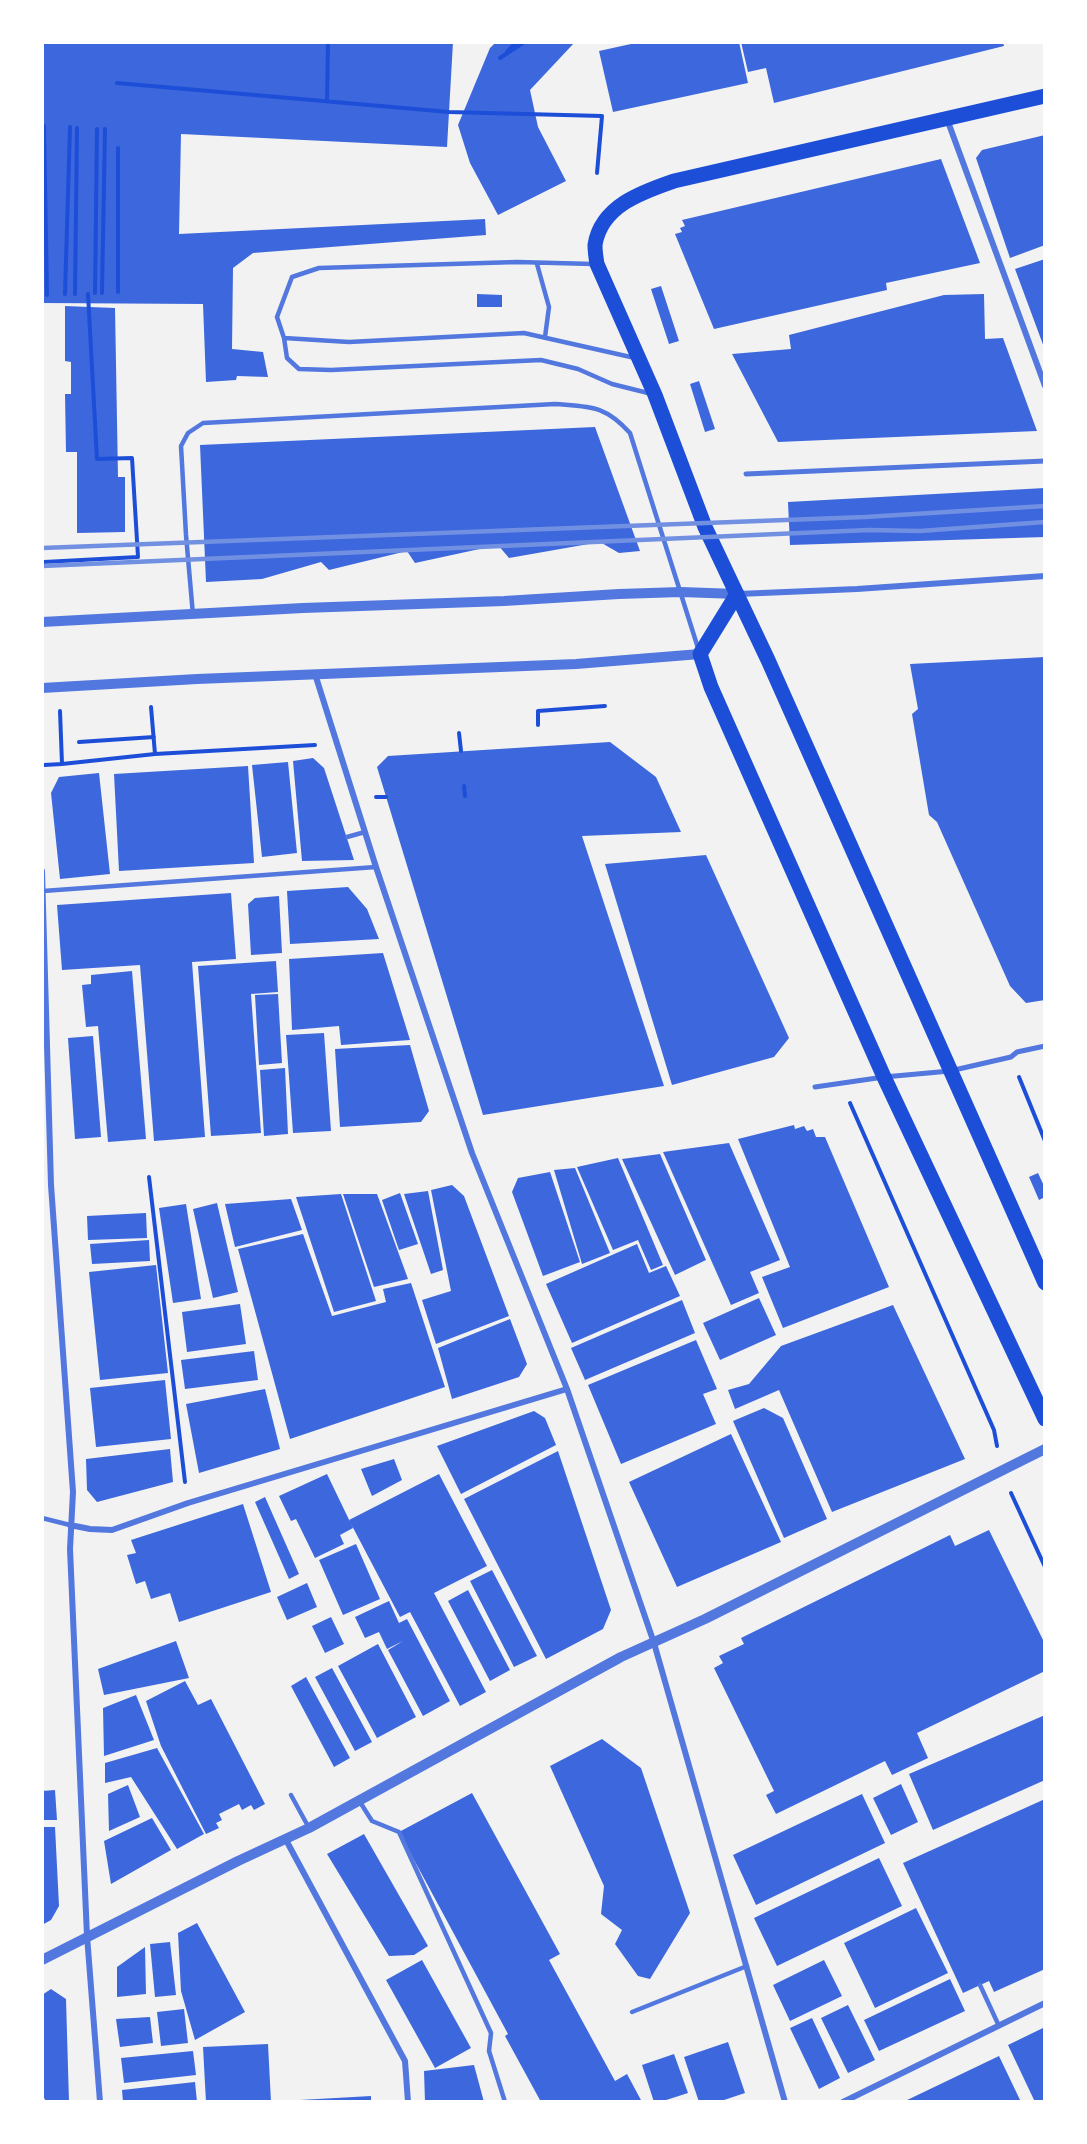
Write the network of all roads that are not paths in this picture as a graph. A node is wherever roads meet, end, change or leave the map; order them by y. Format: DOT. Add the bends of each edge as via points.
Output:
graph roads {
  1 [pos="1045,96"];
  2 [pos="947,118"];
  3 [pos="537,264"];
  4 [pos="597,264"];
  5 [pos="545,337"];
  6 [pos="284,338"];
  7 [pos="638,359"];
  8 [pos="1045,387"];
  9 [pos="655,395"];
  10 [pos="1045,461"];
  11 [pos="746,474"];
  12 [pos="1045,576"];
  13 [pos="681,592"];
  14 [pos="737,594"];
  15 [pos="193,615"];
  16 [pos="42,622"];
  17 [pos="700,654"];
  18 [pos="314,674"];
  19 [pos="42,688"];
  20 [pos="365,832"];
  21 [pos="347,837"];
  22 [pos="376,867"];
  23 [pos="42,871"];
  24 [pos="43,891"];
  25 [pos="1045,1046"];
  26 [pos="950,1071"];
  27 [pos="884,1077"];
  28 [pos="815,1087"];
  29 [pos="1045,1283"];
  30 [pos="567,1389"];
  31 [pos="1045,1419"];
  32 [pos="1045,1449"];
  33 [pos="42,1518"];
  34 [pos="70,1525"];
  35 [pos="654,1642"];
  36 [pos="291,1795"];
  37 [pos="359,1799"];
  38 [pos="309,1828"];
  39 [pos="286,1840"];
  40 [pos="87,1936"];
  41 [pos="42,1960"];
  42 [pos="747,1966"];
  43 [pos="980,1985"];
  44 [pos="1045,2003"];
  45 [pos="632,2012"];
  46 [pos="999,2026"];
  47 [pos="100,2102"];
  48 [pos="408,2102"];
  49 [pos="505,2102"];
  50 [pos="785,2102"];
  51 [pos="843,2102"];
  1 -- 2 [label="main road"];
  2 -- 4 [label="main road" via="649,190 610,214 595,245"];
  2 -- 8 [label="street"];
  3 -- 4 [label="lane"];
  3 -- 5 [label="lane" via="549,307"];
  3 -- 6 [label="lane" via="319,268 292,277 277,317"];
  4 -- 7 [label="main road"];
  5 -- 6 [label="lane" via="524,333 349,342"];
  5 -- 7 [label="lane"];
  6 -- 9 [label="lane" via="287,358 299,369 542,360"];
  7 -- 9 [label="main road"];
  9 -- 14 [label="main road" via="705,527"];
  10 -- 11 [label="street"];
  12 -- 14 [label="street"];
  13 -- 14 [label="street"];
  13 -- 15 [label="street"];
  13 -- 15 [label="lane" via="630,433 618,420 594,407 555,404 203,423 188,433 181,446"];
  13 -- 17 [label="lane"];
  14 -- 17 [label="main road"];
  14 -- 26 [label="main road"];
  15 -- 16 [label="street"];
  17 -- 18 [label="street" via="576,664"];
  17 -- 27 [label="main road" via="711,687"];
  18 -- 19 [label="street"];
  18 -- 20 [label="street"];
  20 -- 21 [label="lane"];
  20 -- 22 [label="street"];
  22 -- 24 [label="lane"];
  22 -- 30 [label="street" via="472,1153"];
  23 -- 24 [label="street"];
  24 -- 34 [label="street" via="51,1185 73,1492"];
  25 -- 26 [label="street"];
  26 -- 27 [label="street"];
  26 -- 29 [label="main road"];
  27 -- 28 [label="street"];
  27 -- 31 [label="main road"];
  30 -- 34 [label="street" via="188,1503 112,1530"];
  30 -- 35 [label="street"];
  32 -- 35 [label="street"];
  33 -- 34 [label="lane"];
  34 -- 40 [label="street"];
  35 -- 37 [label="street"];
  35 -- 42 [label="street"];
  36 -- 38 [label="lane"];
  37 -- 38 [label="street"];
  37 -- 49 [label="lane" via="372,1821 399,1832 491,2033 489,2051"];
  38 -- 39 [label="street"];
  39 -- 40 [label="street"];
  39 -- 48 [label="street" via="405,2061"];
  40 -- 41 [label="street"];
  40 -- 47 [label="street"];
  42 -- 45 [label="lane"];
  42 -- 50 [label="street"];
  43 -- 46 [label="lane"];
  44 -- 46 [label="street"];
  46 -- 51 [label="street"];
}
